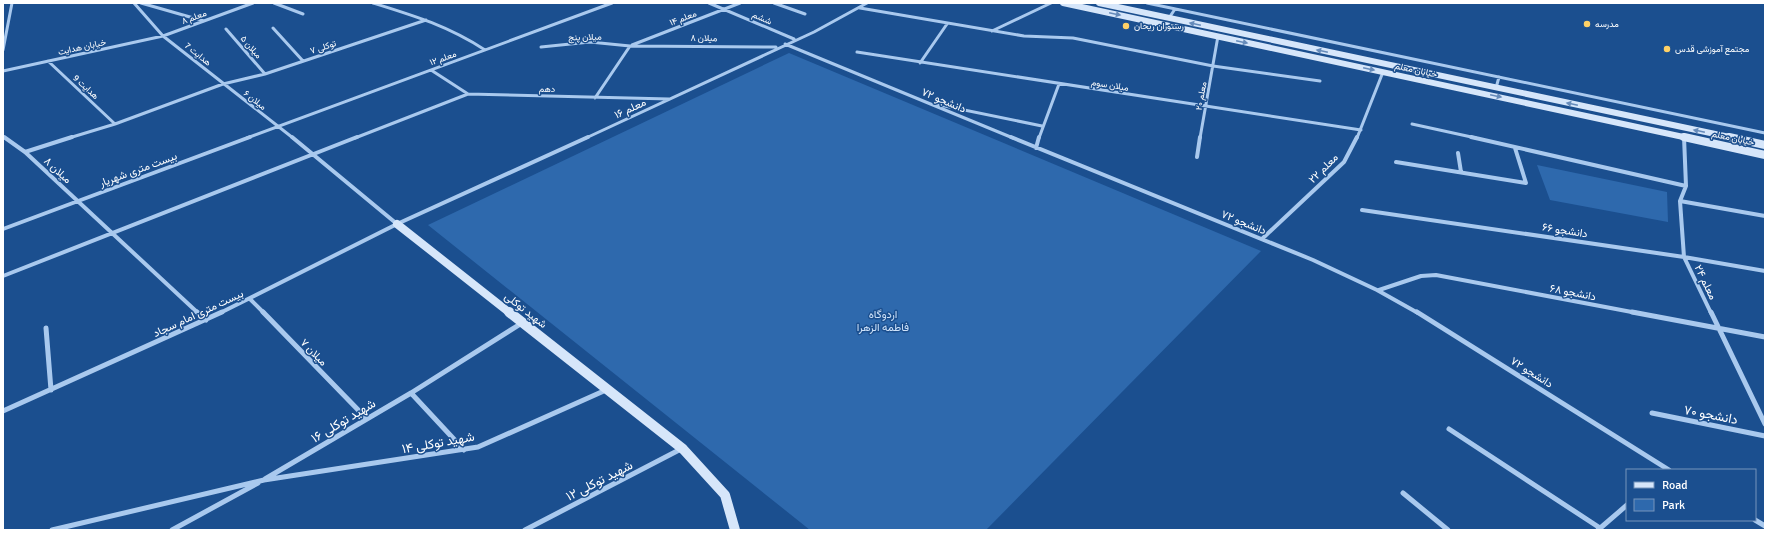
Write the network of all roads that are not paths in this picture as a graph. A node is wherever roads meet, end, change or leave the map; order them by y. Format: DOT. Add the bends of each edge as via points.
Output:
graph roads {
  1 [pos="12,3"];
  2 [pos="134,3"];
  3 [pos="141,3"];
  4 [pos="253,3"];
  5 [pos="274,3"];
  6 [pos="373,3"];
  7 [pos="612,3"];
  8 [pos="709,3"];
  9 [pos="740,3"];
  10 [pos="774,3"];
  11 [pos="867,3"];
  12 [pos="1051,3"];
  13 [pos="1063,3"];
  14 [pos="1099,3"];
  15 [pos="1147,3"];
  16 [pos="860,8"];
  17 [pos="1175,9"];
  18 [pos="725,10"];
  19 [pos="303,14"];
  20 [pos="806,14"];
  21 [pos="1169,18"];
  22 [pos="426,20"];
  23 [pos="204,21"];
  24 [pos="947,24"];
  25 [pos="273,28"];
  26 [pos="226,29"];
  27 [pos="991,31"];
  28 [pos="163,36"];
  29 [pos="1218,36"];
  30 [pos="794,40"];
  31 [pos="785,44"];
  32 [pos="1292,44"];
  33 [pos="630,46"];
  34 [pos="541,47"];
  35 [pos="778,47"];
  36 [pos="3,50"];
  37 [pos="485,50"];
  38 [pos="857,52"];
  39 [pos="1288,52"];
  40 [pos="303,61"];
  41 [pos="48,62"];
  42 [pos="920,63"];
  43 [pos="1213,66"];
  44 [pos="430,70"];
  45 [pos="3,71"];
  46 [pos="1383,72"];
  47 [pos="265,74"];
  48 [pos="1498,77"];
  49 [pos="1320,81"];
  50 [pos="224,84"];
  51 [pos="1059,84"];
  52 [pos="1496,88"];
  53 [pos="468,94"];
  54 [pos="595,98"];
  55 [pos="671,99"];
  56 [pos="924,102"];
  57 [pos="1206,107"];
  58 [pos="115,124"];
  59 [pos="1412,124"];
  60 [pos="1042,126"];
  61 [pos="279,127"];
  62 [pos="1361,130"];
  63 [pos="1765,133"];
  64 [pos="3,137"];
  65 [pos="1684,137"];
  66 [pos="1765,145"];
  67 [pos="1036,148"];
  68 [pos="1515,148"];
  69 [pos="25,152"];
  70 [pos="1458,153"];
  71 [pos="1765,154"];
  72 [pos="312,155"];
  73 [pos="1197,157"];
  74 [pos="1396,162"];
  75 [pos="1461,172"];
  76 [pos="1686,186"];
  77 [pos="78,201"];
  78 [pos="1680,201"];
  79 [pos="1362,210"];
  80 [pos="1765,216"];
  81 [pos="397,224"];
  82 [pos="3,229"];
  83 [pos="113,233"];
  84 [pos="1262,240"];
  85 [pos="1684,257"];
  86 [pos="1765,271"];
  87 [pos="3,276"];
  88 [pos="1379,290"];
  89 [pos="250,299"];
  90 [pos="206,320"];
  91 [pos="522,322"];
  92 [pos="46,328"];
  93 [pos="1719,329"];
  94 [pos="1765,337"];
  95 [pos="51,390"];
  96 [pos="606,390"];
  97 [pos="411,393"];
  98 [pos="3,411"];
  99 [pos="1652,413"];
  100 [pos="366,418"];
  101 [pos="1765,424"];
  102 [pos="1449,429"];
  103 [pos="1765,436"];
  104 [pos="682,449"];
  105 [pos="464,450"];
  106 [pos="1667,469"];
  107 [pos="264,480"];
  108 [pos="1403,492"];
  109 [pos="1626,506"];
  110 [pos="1756,521"];
  111 [pos="1765,526"];
  112 [pos="1599,529"];
  113 [pos="52,530"];
  114 [pos="172,530"];
  115 [pos="526,530"];
  116 [pos="735,530"];
  117 [pos="1448,530"];
  1 -- 36 [label="street"];
  2 -- 28 [label="street, هدایت 7"];
  3 -- 23 [label="street"];
  4 -- 23 [label="street, معلم ۸"];
  5 -- 19 [label="street"];
  6 -- 22 [label="street"];
  7 -- 37 [label="street, معلم ۱۲"];
  8 -- 18 [label="street, ششم"];
  9 -- 18 [label="street, معلم ۱۴"];
  10 -- 20 [label="street"];
  11 -- 16 [label="street, معلم ۱۶"];
  12 -- 27 [label="street"];
  13 -- 29 [label="main road, خیابان معلم, one-way"];
  14 -- 21 [label="main road, خیابان معلم"];
  15 -- 17 [label="street"];
  16 -- 24 [label="street"];
  16 -- 30 [label="street, معلم ۱۶"];
  17 -- 21 [label="street"];
  17 -- 48 [label="street"];
  18 -- 30 [label="street, ششم"];
  18 -- 33 [label="street, معلم ۱۴"];
  32 -- 21 [label="main road, خیابان معلم, one-way"];
  22 -- 37 [label="street" via="460,34"];
  22 -- 40 [label="street, توکلی ۷"];
  23 -- 28 [label="street, معلم ۸"];
  24 -- 27 [label="street"];
  24 -- 42 [label="street"];
  25 -- 40 [label="street"];
  26 -- 47 [label="street, میلان ۵"];
  27 -- 43 [label="street" via="1024,36 1073,38"];
  28 -- 41 [label="street, خیابان هدایت"];
  28 -- 50 [label="street, هدایت 7"];
  29 -- 39 [label="main road, خیابان معلم, one-way"];
  29 -- 43 [label="street, معلم ۲۰"];
  30 -- 31 [label="street, معلم ۱۶"];
  31 -- 35 [label="street, معلم ۱۶"];
  31 -- 56 [label="street, دانشجو ۷۲"];
  32 -- 39 [label="main road"];
  52 -- 32 [label="main road, خیابان معلم, one-way"];
  33 -- 34 [label="street, میلان پنج" via="590,42"];
  33 -- 35 [label="street, میلان ۸"];
  33 -- 54 [label="street"];
  35 -- 55 [label="street, معلم ۱۶"];
  37 -- 44 [label="street, معلم ۱۲"];
  38 -- 42 [label="street, میلان سوم"];
  39 -- 46 [label="main road, خیابان معلم, one-way"];
  40 -- 47 [label="street, توکلی ۷"];
  41 -- 45 [label="street, خیابان هدایت"];
  41 -- 58 [label="street, هدایت 9"];
  42 -- 51 [label="street, میلان سوم"];
  43 -- 49 [label="street"];
  43 -- 57 [label="street, معلم ۲۰"];
  44 -- 53 [label="street"];
  44 -- 61 [label="street, معلم ۱۲"];
  46 -- 62 [label="street, معلم ۲۲"];
  46 -- 65 [label="main road, خیابان معلم, one-way"];
  47 -- 50 [label="street, توکلی ۷"];
  48 -- 52 [label="street"];
  48 -- 63 [label="street"];
  50 -- 58 [label="street, توکلی ۷"];
  50 -- 61 [label="street, میلان ۶"];
  51 -- 57 [label="street, میلان سوم"];
  51 -- 60 [label="street"];
  66 -- 52 [label="main road, خیابان معلم, one-way"];
  53 -- 54 [label="street, دهم"];
  53 -- 72 [label="street"];
  54 -- 55 [label="street, دهم"];
  55 -- 81 [label="street, معلم ۱۶"];
  56 -- 60 [label="street"];
  56 -- 67 [label="street, دانشجو ۷۲"];
  57 -- 62 [label="street, میلان سوم"];
  57 -- 73 [label="street, معلم ۲۰"];
  58 -- 69 [label="street, توکلی ۷"];
  59 -- 68 [label="street"];
  60 -- 67 [label="street"];
  61 -- 72 [label="street, شهید توکلی"];
  61 -- 77 [label="street, بیست متری شهریار"];
  62 -- 84 [label="street, معلم ۲۲" via="1344,162"];
  64 -- 69 [label="street, میلان ۸"];
  65 -- 71 [label="main road, خیابان معلم"];
  65 -- 76 [label="street, معلم ۲۴"];
  67 -- 84 [label="street, دانشجو ۷۲"];
  68 -- 75 [label="street" via="1526,183"];
  68 -- 76 [label="street"];
  69 -- 77 [label="street, میلان ۸"];
  70 -- 75 [label="street"];
  72 -- 81 [label="street, شهید توکلی"];
  72 -- 83 [label="street"];
  74 -- 75 [label="street"];
  76 -- 78 [label="street, معلم ۲۴"];
  77 -- 82 [label="street, بیست متری شهریار"];
  77 -- 83 [label="street, میلان ۸"];
  78 -- 80 [label="street"];
  78 -- 85 [label="street, معلم ۲۴"];
  79 -- 85 [label="street, دانشجو ۶۶"];
  81 -- 89 [label="street, بیست متری امام سجاد"];
  81 -- 91 [label="main road, شهید توکلی"];
  83 -- 87 [label="street"];
  83 -- 90 [label="street, میلان ۸"];
  84 -- 88 [label="street, دانشجو ۷۲"];
  85 -- 86 [label="street, دانشجو ۶۶"];
  85 -- 93 [label="street, معلم ۲۴"];
  88 -- 93 [label="street, دانشجو ۶۸" via="1421,276 1436,275"];
  88 -- 106 [label="street, دانشجو ۷۲"];
  89 -- 90 [label="street, بیست متری امام سجاد"];
  89 -- 100 [label="street, میلان ۷"];
  90 -- 95 [label="street, بیست متری امام سجاد"];
  91 -- 96 [label="main road, شهید توکلی"];
  91 -- 97 [label="street, شهید توکلی ۱۶"];
  92 -- 95 [label="street"];
  93 -- 94 [label="street, دانشجو ۶۸"];
  93 -- 101 [label="street, معلم ۲۴"];
  95 -- 98 [label="street, بیست متری امام سجاد"];
  96 -- 104 [label="main road, شهید توکلی"];
  96 -- 105 [label="street, شهید توکلی ۱۴" via="478,448"];
  97 -- 100 [label="street, شهید توکلی ۱۶"];
  97 -- 105 [label="street"];
  99 -- 103 [label="street, دانشجو ۷۰"];
  100 -- 107 [label="street, شهید توکلی ۱۶"];
  102 -- 112 [label="street"];
  104 -- 115 [label="street, شهید توکلی ۱۲"];
  104 -- 116 [label="main road, شهید توکلی" via="725,495"];
  105 -- 107 [label="street, شهید توکلی ۱۴"];
  107 -- 113 [label="street"];
  107 -- 114 [label="street, شهید توکلی ۱۶"];
  108 -- 117 [label="street"];
  109 -- 112 [label="street"];
  110 -- 111 [label="street"];
}
